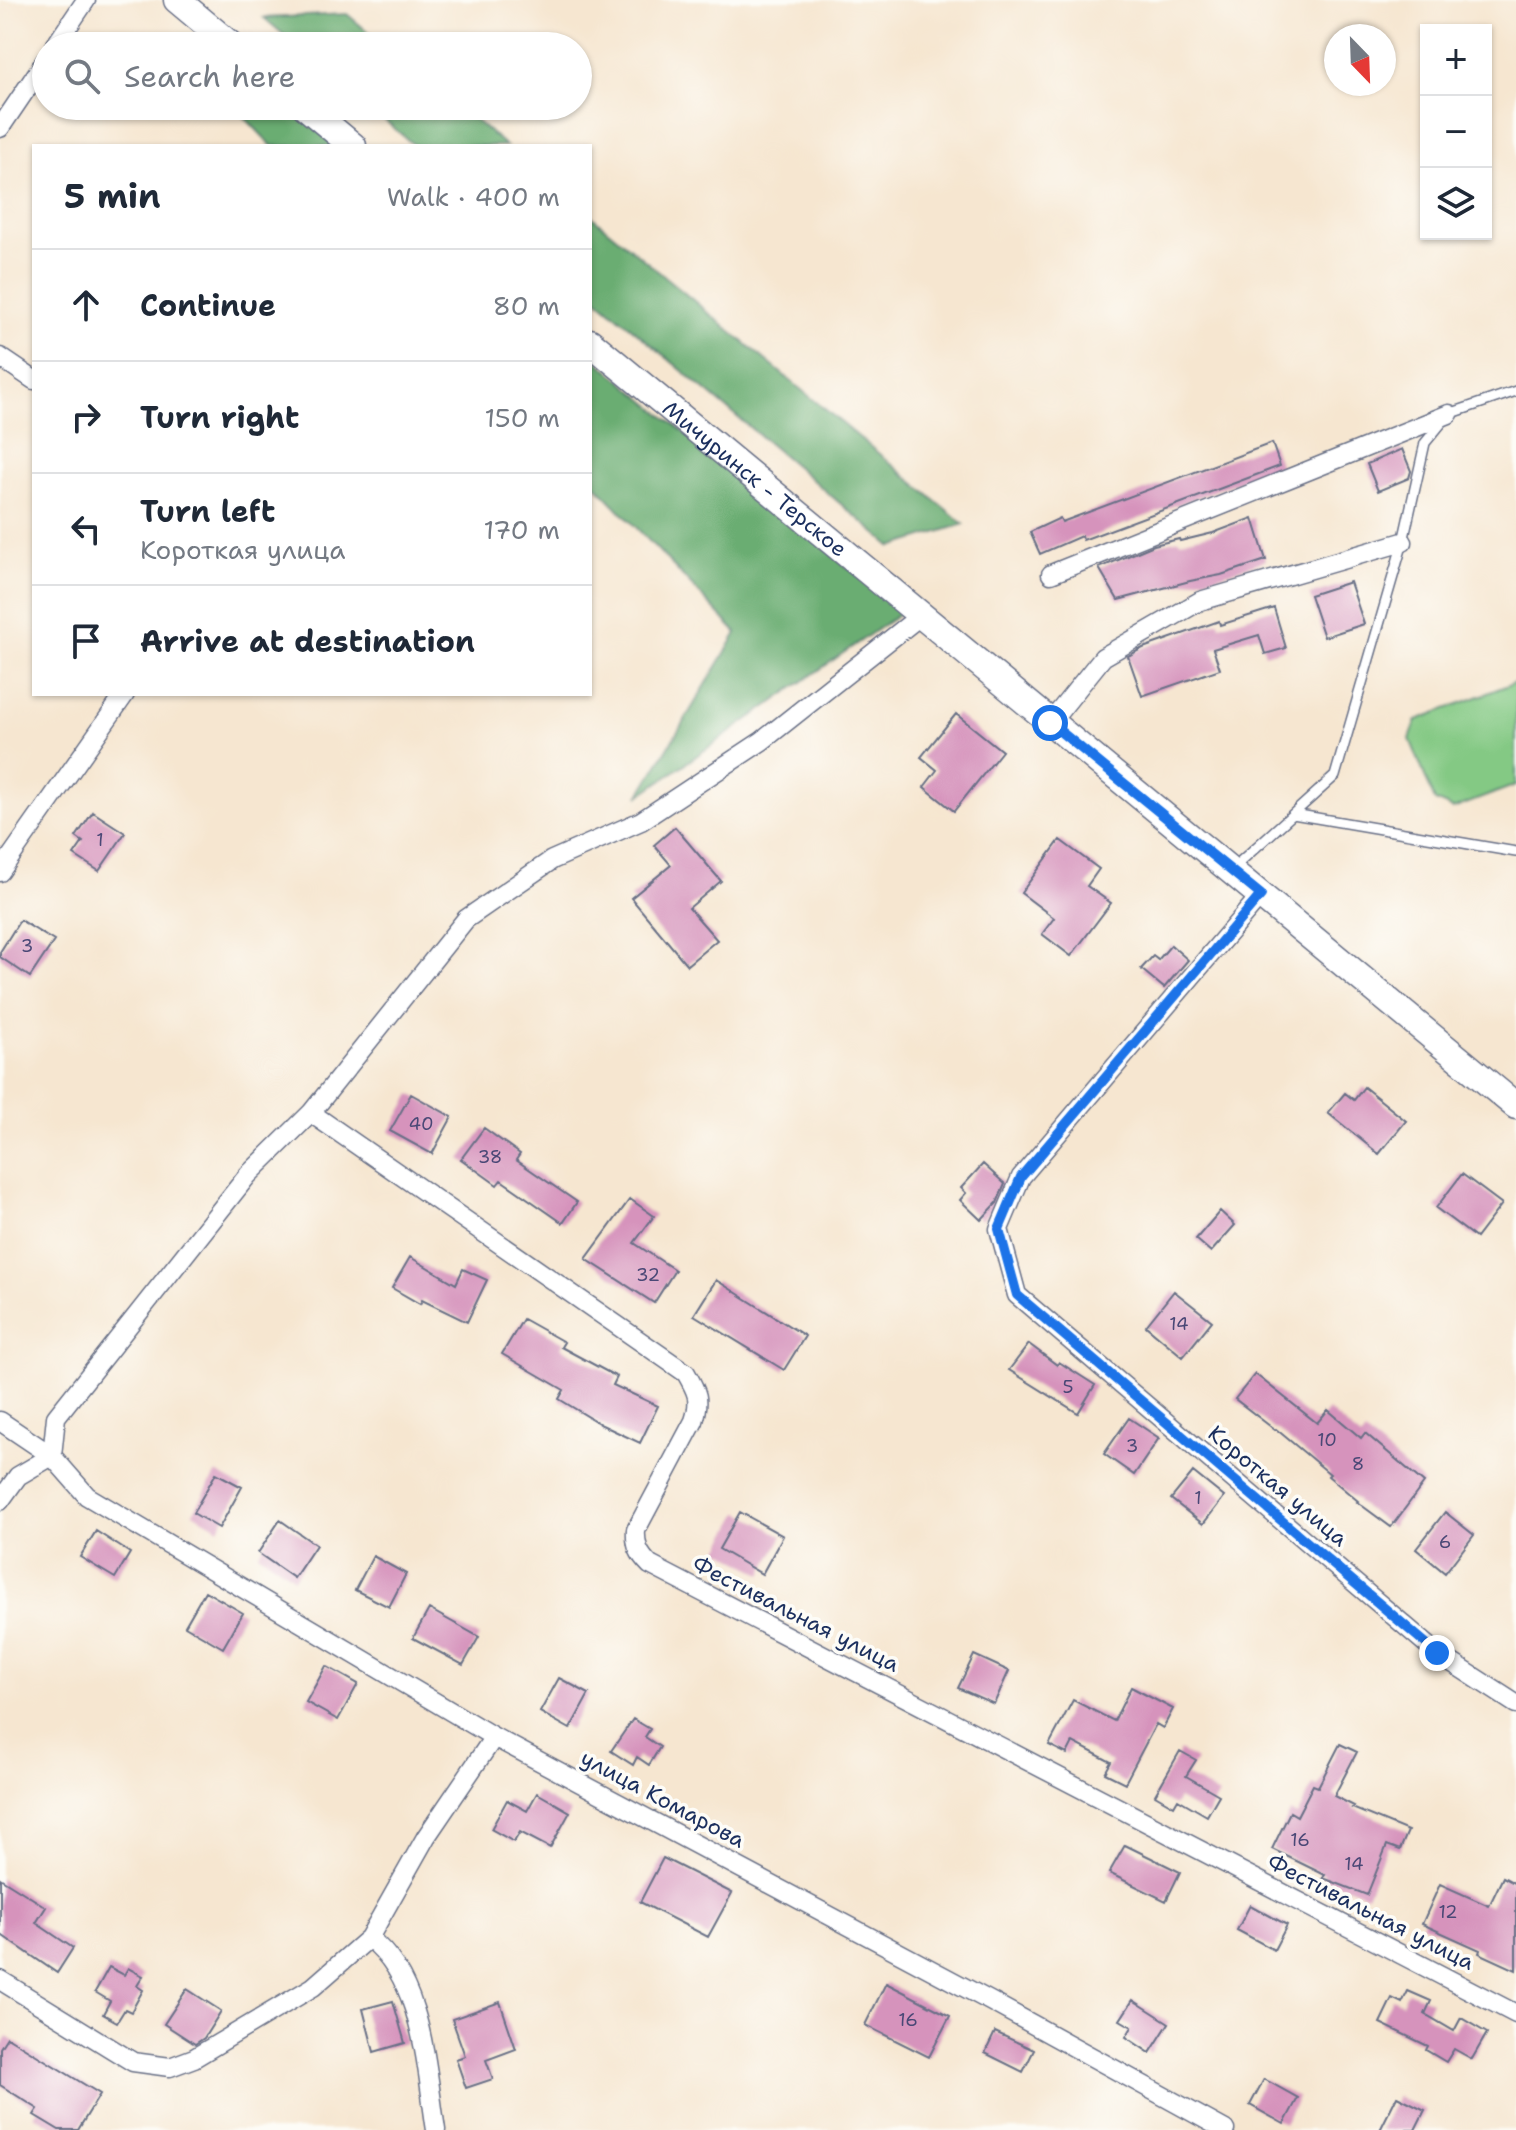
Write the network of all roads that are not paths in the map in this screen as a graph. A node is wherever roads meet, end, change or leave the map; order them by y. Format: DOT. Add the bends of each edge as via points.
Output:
graph roads {
  1 [pos="86,0"];
  2 [pos="177,0"];
  3 [pos="64,32"];
  4 [pos="215,32"];
  5 [pos="32,81"];
  6 [pos="322,120"];
  7 [pos="0,128"];
  8 [pos="351,144"];
  9 [pos="592,344"];
  10 [pos="0,357"];
  11 [pos="32,379"];
  12 [pos="1516,391"];
  13 [pos="1449,414"];
  14 [pos="1403,542"];
  15 [pos="1051,574"];
  16 [pos="920,616"];
  17 [pos="124,696"];
  18 [pos="1050,723"];
  19 [pos="1293,814"];
  20 [pos="1516,852"];
  21 [pos="1231,870"];
  22 [pos="0,872"];
  23 [pos="1261,895"];
  24 [pos="1516,1106"];
  25 [pos="311,1113"];
  26 [pos="0,1421"];
  27 [pos="52,1456"];
  28 [pos="0,1501"];
  29 [pos="1516,1704"];
  30 [pos="494,1737"];
  31 [pos="369,1938"];
  32 [pos="0,1980"];
  33 [pos="1516,2014"];
  34 [pos="436,2130"];
  35 [pos="1225,2130"];
  1 -- 3 [label="street"];
  2 -- 4 [label="street"];
  5 -- 7 [label="street"];
  6 -- 8 [label="street"];
  9 -- 16 [label="street, Мичуринск - Терское"];
  10 -- 11 [label="street"];
  12 -- 13 [label="lane"];
  13 -- 14 [label="lane" via="1425,443"];
  13 -- 15 [label="street"];
  14 -- 18 [label="street" via="1200,601 1103,657"];
  14 -- 19 [label="lane" via="1335,776"];
  16 -- 18 [label="street, Мичуринск - Терское"];
  16 -- 25 [label="street" via="762,741 641,821 552,860 466,919"];
  17 -- 22 [label="street"];
  18 -- 21 [label="street, Мичуринск - Терское"];
  19 -- 20 [label="lane"];
  19 -- 21 [label="lane"];
  21 -- 23 [label="street, Мичуринск - Терское"];
  23 -- 24 [label="street, Мичуринск - Терское"];
  23 -- 29 [label="street, Короткая улица" via="1021,1177 999,1229 1017,1295 1437,1653"];
  25 -- 27 [label="street" via="248,1175 56,1417"];
  25 -- 33 [label="street, Фестивальная улица" via="686,1373 695,1388 697,1413 636,1530 635,1544 650,1565"];
  26 -- 27 [label="street, улица Комарова"];
  27 -- 28 [label="street" via="18,1476"];
  27 -- 30 [label="street, улица Комарова" via="87,1496"];
  30 -- 31 [label="street" via="426,1837"];
  30 -- 35 [label="street, улица Комарова"];
  31 -- 32 [label="street" via="313,1987 170,2067 133,2062"];
  31 -- 34 [label="street" via="398,1969 419,2025"];
}
